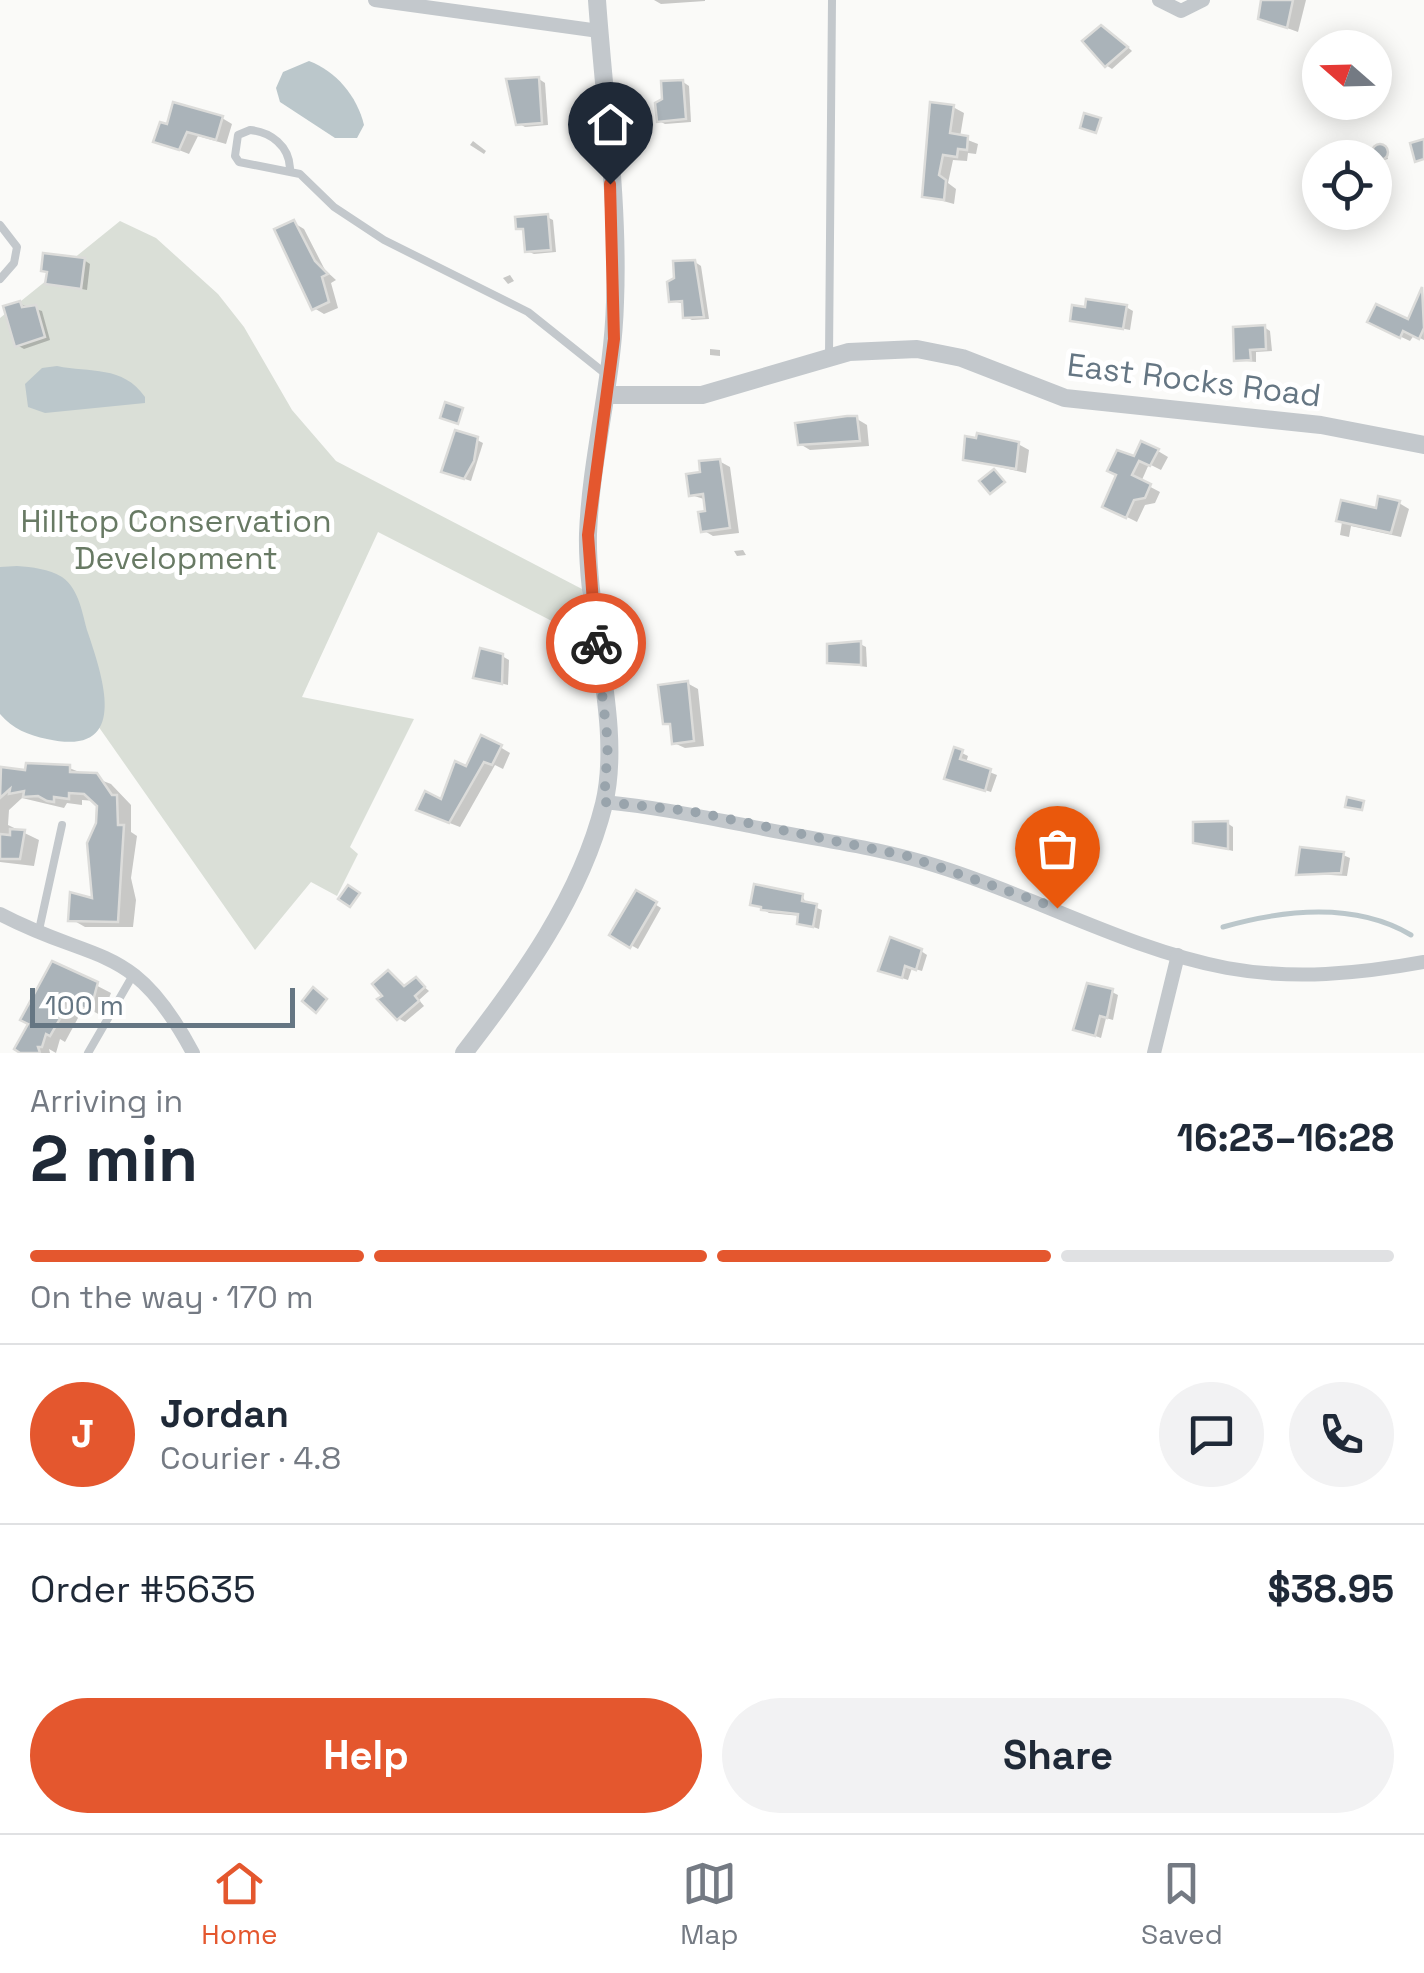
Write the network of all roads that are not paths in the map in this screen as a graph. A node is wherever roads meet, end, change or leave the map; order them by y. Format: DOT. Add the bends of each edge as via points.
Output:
graph roads {
  1 [pos="375,0"];
  2 [pos="597,0"];
  3 [pos="832,0"];
  4 [pos="1159,0"];
  5 [pos="1203,0"];
  6 [pos="600,30"];
  7 [pos="290,168"];
  8 [pos="0,224"];
  9 [pos="0,279"];
  10 [pos="829,357"];
  11 [pos="610,387"];
  12 [pos="1424,444"];
  13 [pos="604,802"];
  14 [pos="62,825"];
  15 [pos="0,914"];
  16 [pos="39,930"];
  17 [pos="1178,955"];
  18 [pos="1424,962"];
  19 [pos="134,972"];
  20 [pos="88,1053"];
  21 [pos="193,1053"];
  22 [pos="464,1053"];
  23 [pos="1154,1053"];
  1 -- 6 [label="street"];
  2 -- 6 [label="street"];
  3 -- 10 [label="lane"];
  4 -- 5 [label="street" via="1181,11"];
  6 -- 11 [label="street" via="615,262"];
  7 -- 7 [label="lane" via="239,162 238,135 250,130 273,137"];
  7 -- 11 [label="lane" via="384,240 528,312"];
  8 -- 9 [label="lane" via="17,247 14,264"];
  10 -- 11 [label="street, East Rocks Road" via="702,394"];
  10 -- 12 [label="street, East Rocks Road" via="918,349 962,358 1065,398 1321,425"];
  11 -- 13 [label="street" via="588,535 608,743"];
  13 -- 17 [label="street" via="690,811 907,856"];
  13 -- 22 [label="street" via="588,853 533,957"];
  14 -- 16 [label="lane"];
  15 -- 16 [label="street"];
  16 -- 19 [label="street" via="102,952"];
  17 -- 18 [label="street" via="1292,975"];
  17 -- 23 [label="street"];
  19 -- 20 [label="lane"];
  19 -- 21 [label="street" via="176,1021"];
}
